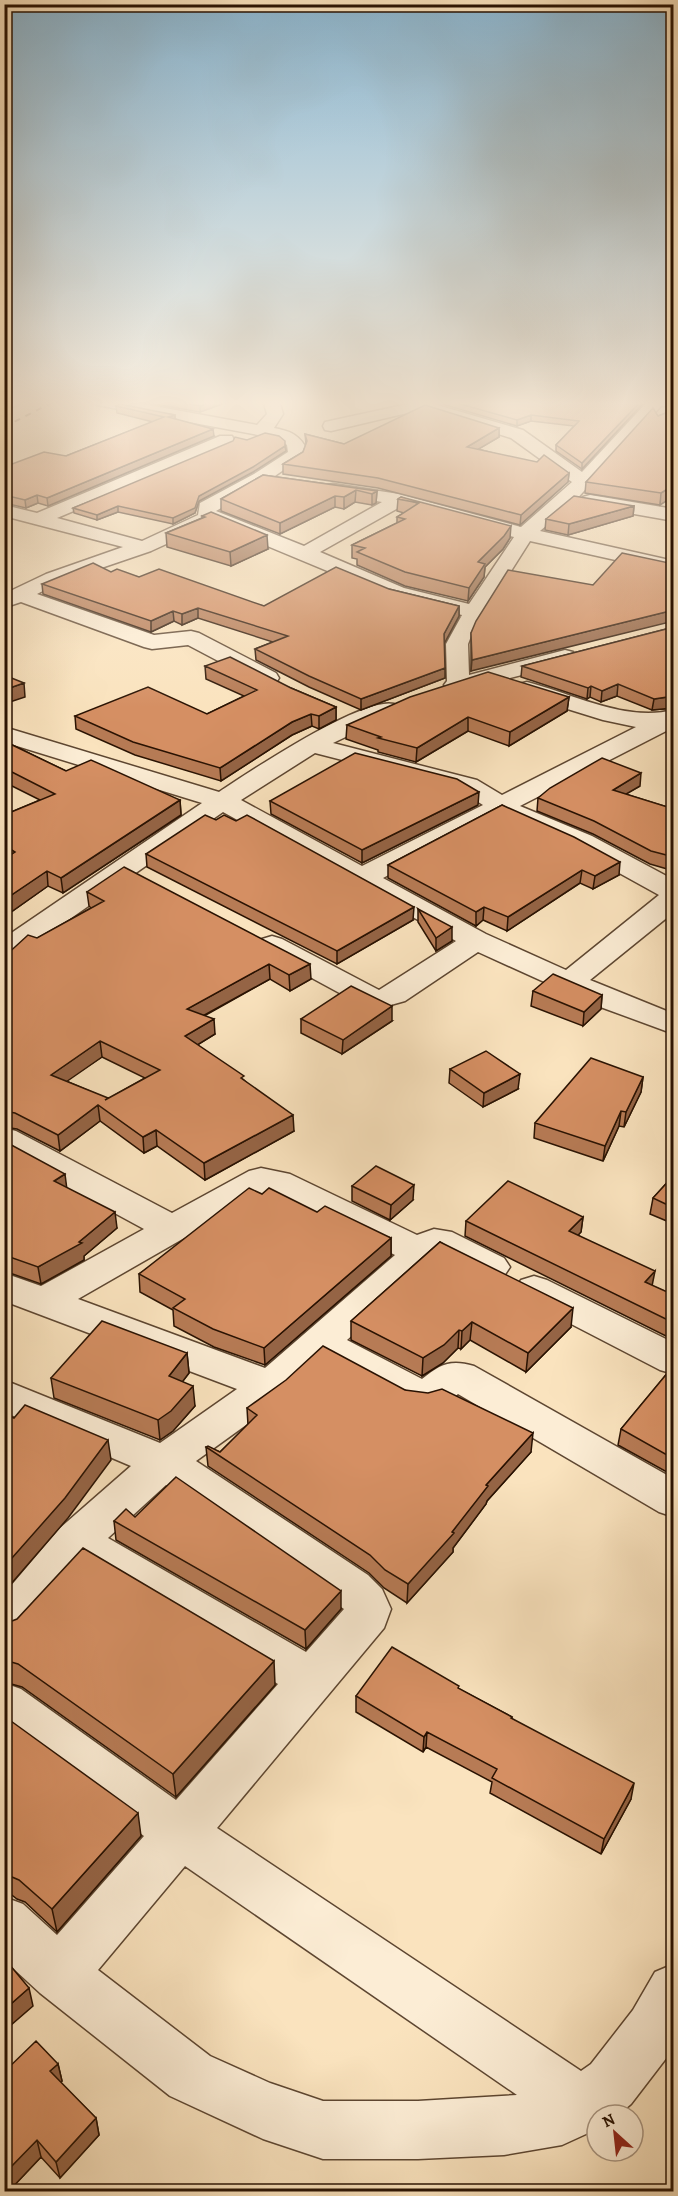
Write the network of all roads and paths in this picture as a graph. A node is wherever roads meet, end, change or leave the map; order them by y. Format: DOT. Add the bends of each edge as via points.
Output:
graph roads {
  1 [pos="78,502"];
  2 [pos="215,502"];
  3 [pos="395,502"];
  4 [pos="408,502"];
  5 [pos="563,502"];
  6 [pos="597,502"];
  7 [pos="4,510"];
  8 [pos="672,514"];
  9 [pos="211,516"];
  10 [pos="39,519"];
  11 [pos="635,527"];
  12 [pos="525,534"];
  13 [pos="615,539"];
  14 [pos="144,547"];
  15 [pos="596,550"];
  16 [pos="305,553"];
  17 [pos="674,567"];
  18 [pos="13,599"];
  19 [pos="473,611"];
  20 [pos="591,651"];
  21 [pos="491,677"];
  22 [pos="458,684"];
  23 [pos="283,686"];
  24 [pos="432,692"];
  25 [pos="404,702"];
  26 [pos="670,720"];
  27 [pos="9,740"];
  28 [pos="311,746"];
  29 [pos="223,801"];
  30 [pos="498,806"];
  31 [pos="124,868"];
  32 [pos="363,877"];
  33 [pos="154,884"];
  34 [pos="674,892"];
  35 [pos="674,897"];
  36 [pos="247,932"];
  37 [pos="476,940"];
  38 [pos="10,941"];
  39 [pos="568,982"];
  40 [pos="674,1024"];
  41 [pos="12,1154"];
  42 [pos="171,1228"];
  43 [pos="420,1252"];
  44 [pos="4,1286"];
  45 [pos="46,1300"];
  46 [pos="319,1343"];
  47 [pos="674,1360"];
  48 [pos="271,1386"];
  49 [pos="4,1395"];
  50 [pos="164,1462"];
  51 [pos="674,1500"];
  52 [pos="76,1541"];
  53 [pos="4,1627"];
  54 [pos="311,1679"];
  55 [pos="4,1704"];
  56 [pos="179,1832"];
  57 [pos="4,1923"];
  58 [pos="59,1974"];
  59 [pos="674,1991"];
  60 [pos="583,2106"];
  1 -- 10 [label="street"];
  2 -- 9 [label="street" via="205,512"];
  3 -- 16 [label="street"];
  4 -- 12 [label="street"];
  5 -- 12 [label="street"];
  6 -- 8 [label="street"];
  7 -- 10 [label="street"];
  8 -- 11 [label="street"];
  9 -- 14 [label="street"];
  9 -- 16 [label="street"];
  10 -- 14 [label="street"];
  12 -- 15 [label="street"];
  12 -- 19 [label="street"];
  13 -- 15 [label="street"];
  14 -- 18 [label="street" via="65,573"];
  15 -- 17 [label="street"];
  16 -- 19 [label="street" via="397,592"];
  18 -- 23 [label="street" via="152,642 191,638"];
  19 -- 22 [label="street" via="457,644"];
  20 -- 21 [label="street"];
  21 -- 22 [label="street"];
  21 -- 26 [label="street" via="611,715 640,721"];
  22 -- 24 [label="street"];
  25 -- 28 [label="street" via="350,715"];
  26 -- 30 [label="street"];
  27 -- 29 [label="street"];
  28 -- 29 [label="street"];
  28 -- 30 [label="street" via="468,785"];
  29 -- 31 [label="street"];
  29 -- 32 [label="street"];
  30 -- 32 [label="street"];
  30 -- 34 [label="street" via="583,842"];
  31 -- 33 [label="street"];
  31 -- 38 [label="street"];
  32 -- 37 [label="street"];
  35 -- 39 [label="street"];
  36 -- 37 [label="street" via="380,999 394,995"];
  37 -- 39 [label="street"];
  39 -- 40 [label="street"];
  41 -- 42 [label="street"];
  42 -- 43 [label="street" via="266,1179"];
  42 -- 45 [label="street"];
  43 -- 46 [label="street"];
  43 -- 47 [label="street" via="434,1240 439,1241"];
  44 -- 45 [label="street"];
  45 -- 48 [label="street"];
  46 -- 48 [label="street"];
  46 -- 51 [label="street" via="419,1396 429,1396 452,1377 460,1376"];
  48 -- 50 [label="street"];
  49 -- 50 [label="street"];
  50 -- 52 [label="street"];
  50 -- 54 [label="street" via="352,1588 368,1604 368,1614"];
  52 -- 53 [label="street"];
  52 -- 54 [label="street"];
  54 -- 56 [label="street"];
  55 -- 56 [label="street"];
  56 -- 58 [label="street"];
  56 -- 60 [label="street"];
  57 -- 58 [label="street"];
  58 -- 60 [label="street" via="190,2076 263,2110 323,2130 504,2126 562,2116"];
  59 -- 60 [label="street" via="635,2055 611,2084"];
}
